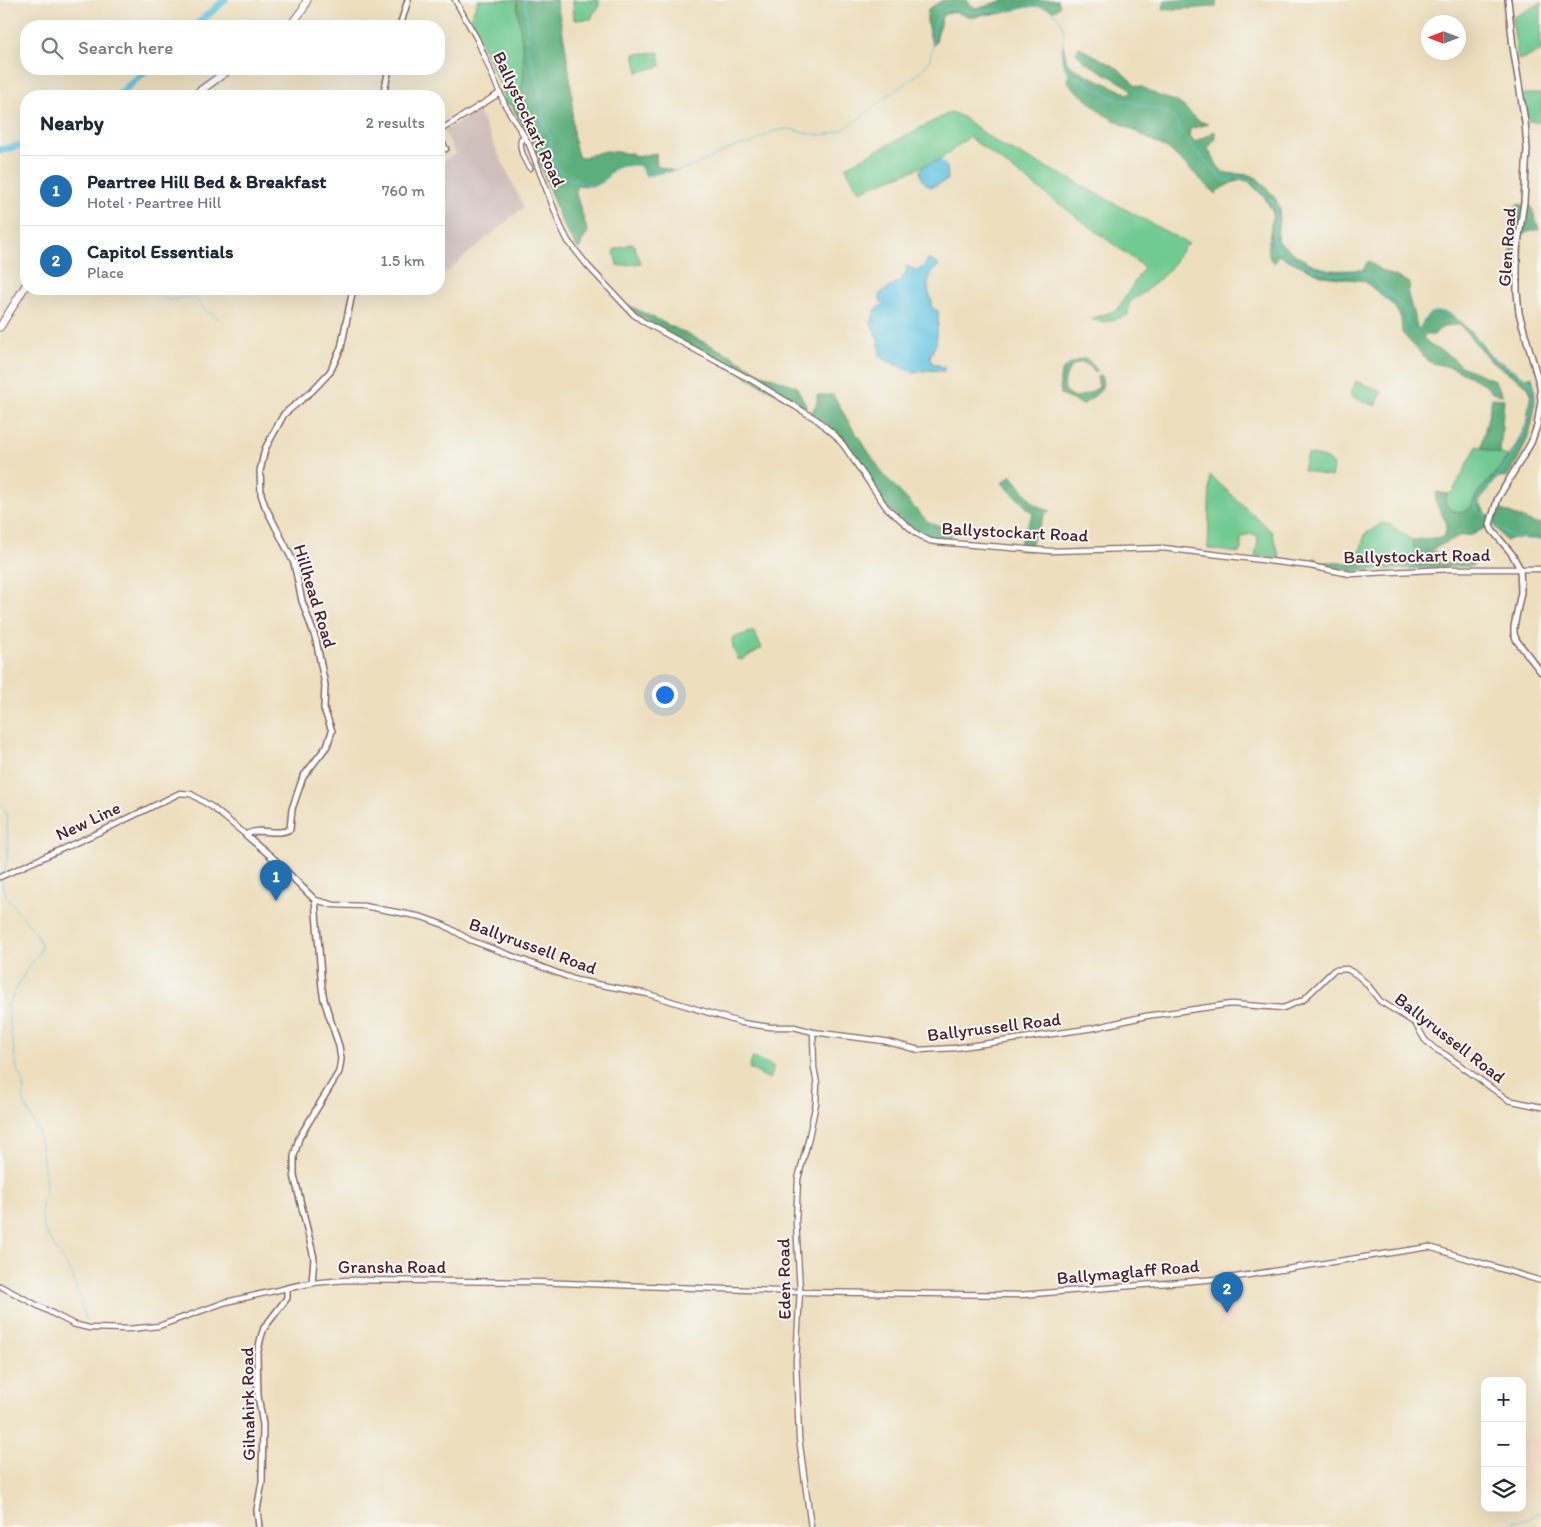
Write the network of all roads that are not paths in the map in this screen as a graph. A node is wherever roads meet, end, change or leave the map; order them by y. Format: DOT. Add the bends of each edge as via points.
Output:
graph roads {
  1 [pos="307,0"];
  2 [pos="408,0"];
  3 [pos="455,0"];
  4 [pos="1508,0"];
  5 [pos="295,20"];
  6 [pos="402,20"];
  7 [pos="222,75"];
  8 [pos="388,75"];
  9 [pos="201,90"];
  10 [pos="384,90"];
  11 [pos="500,93"];
  12 [pos="445,127"];
  13 [pos="525,137"];
  14 [pos="530,168"];
  15 [pos="20,295"];
  16 [pos="352,295"];
  17 [pos="0,327"];
  18 [pos="1520,568"];
  19 [pos="1541,569"];
  20 [pos="1541,672"];
  21 [pos="246,835"];
  22 [pos="0,877"];
  23 [pos="315,900"];
  24 [pos="813,1032"];
  25 [pos="1541,1107"];
  26 [pos="1541,1281"];
  27 [pos="312,1283"];
  28 [pos="0,1286"];
  29 [pos="287,1288"];
  30 [pos="800,1292"];
  31 [pos="259,1527"];
  32 [pos="811,1527"];
  1 -- 5 [label="highway"];
  2 -- 6 [label="street"];
  3 -- 11 [label="street, Ballystockart Road" via="477,39"];
  4 -- 18 [label="street, Glen Road" via="1527,149 1517,250 1517,292 1519,313 1540,386 1540,401 1531,443 1498,498 1490,524"];
  7 -- 9 [label="highway"];
  8 -- 10 [label="street"];
  11 -- 12 [label="street"];
  11 -- 13 [label="street, Ballystockart Road"];
  13 -- 14 [label="street" via="520,144"];
  13 -- 18 [label="street, Ballystockart Road" via="568,241 634,315 816,419 844,446 886,506 917,534 930,541 1051,551 1164,548 1350,574"];
  15 -- 17 [label="highway"];
  16 -- 21 [label="street, Hillhead Road" via="341,348 330,372 312,392 284,414 265,449 260,477 265,506 294,563 302,602 321,660 324,709 332,735 304,777 292,809 290,829"];
  18 -- 19 [label="street, Ballystockart Road"];
  18 -- 20 [label="street" via="1521,592 1514,634"];
  21 -- 22 [label="street, New Line" via="188,792 175,795"];
  21 -- 23 [label="street"];
  23 -- 24 [label="street, Ballyrussell Road" via="422,917 470,940 576,980 648,994 742,1023"];
  23 -- 27 [label="street" via="324,1000 341,1059 339,1072 299,1138 294,1156 294,1174 314,1258"];
  24 -- 25 [label="street, Ballyrussell Road" via="884,1041 919,1050 955,1048 1094,1028 1199,1008 1239,1004 1284,1008 1303,1000 1329,973 1342,968 1357,975 1380,1001 1414,1023 1430,1045 1502,1096 1512,1102"];
  24 -- 30 [label="street, Eden Road" via="816,1103 796,1195"];
  26 -- 30 [label="street, Ballymaglaff Road" via="1428,1247 1229,1278 1020,1294"];
  27 -- 29 [label="street, Gransha Road"];
  27 -- 30 [label="street, Gransha Road" via="346,1280 536,1282"];
  28 -- 29 [label="street, Gransha Road" via="73,1324 129,1329 159,1326 226,1302"];
  29 -- 31 [label="street, Gilnahirk Road" via="288,1298 264,1328 259,1345 258,1396 263,1431"];
  30 -- 32 [label="street, Eden Road" via="796,1361 799,1438"];
}
